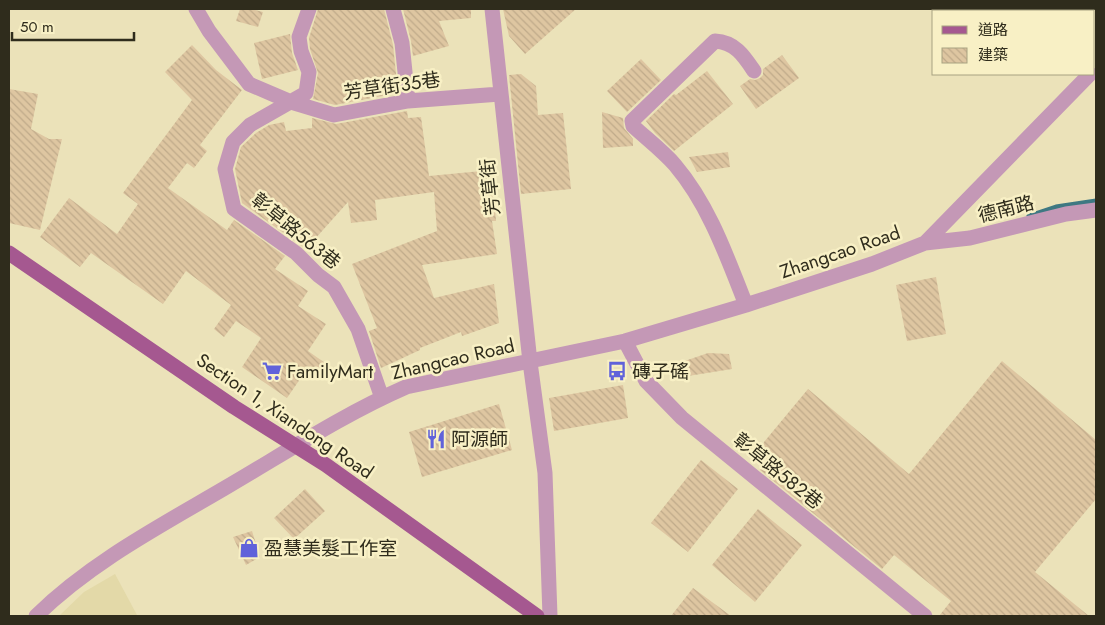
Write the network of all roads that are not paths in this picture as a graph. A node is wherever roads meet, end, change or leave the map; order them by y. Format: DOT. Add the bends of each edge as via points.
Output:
graph roads {
  1 [pos="196,9"];
  2 [pos="309,9"];
  3 [pos="393,9"];
  4 [pos="492,9"];
  5 [pos="754,71"];
  6 [pos="1089,75"];
  7 [pos="500,94"];
  8 [pos="408,101"];
  9 [pos="291,102"];
  10 [pos="1096,210"];
  11 [pos="925,243"];
  12 [pos="9,253"];
  13 [pos="746,305"];
  14 [pos="625,341"];
  15 [pos="530,362"];
  16 [pos="382,398"];
  17 [pos="295,446"];
  18 [pos="36,616"];
  19 [pos="537,616"];
  20 [pos="550,616"];
  21 [pos="925,616"];
  1 -- 9 [label="street, 芳草街35巷" via="209,32 250,84"];
  2 -- 9 [label="street, 彰草路563巷" via="299,37 309,72 306,93"];
  3 -- 8 [label="street" via="402,43"];
  4 -- 7 [label="street, 芳草街"];
  5 -- 13 [label="street" via="743,54 733,46 715,41 632,121 633,126 674,164 694,192 719,238"];
  6 -- 11 [label="street"];
  7 -- 8 [label="street, 芳草街35巷"];
  7 -- 15 [label="street, 芳草街"];
  8 -- 9 [label="street, 芳草街35巷" via="334,115"];
  9 -- 16 [label="street, 彰草路563巷" via="250,125 233,142 225,170 234,209 296,253 334,287 358,329"];
  10 -- 11 [label="street, 德南路" via="1066,214 970,238"];
  11 -- 13 [label="street, Zhangcao Road"];
  12 -- 17 [label="main road, Section 1, Xiandong Road"];
  13 -- 14 [label="street, Zhangcao Road"];
  14 -- 15 [label="street, Zhangcao Road"];
  14 -- 21 [label="street, 彰草路582巷" via="646,381 682,418"];
  15 -- 16 [label="street, Zhangcao Road" via="406,387"];
  15 -- 20 [label="street, 芳草街" via="544,473"];
  16 -- 17 [label="street, Zhangcao Road"];
  17 -- 18 [label="street, Zhangcao Road" via="76,580"];
  17 -- 19 [label="main road, Section 1, Xiandong Road"];
}
